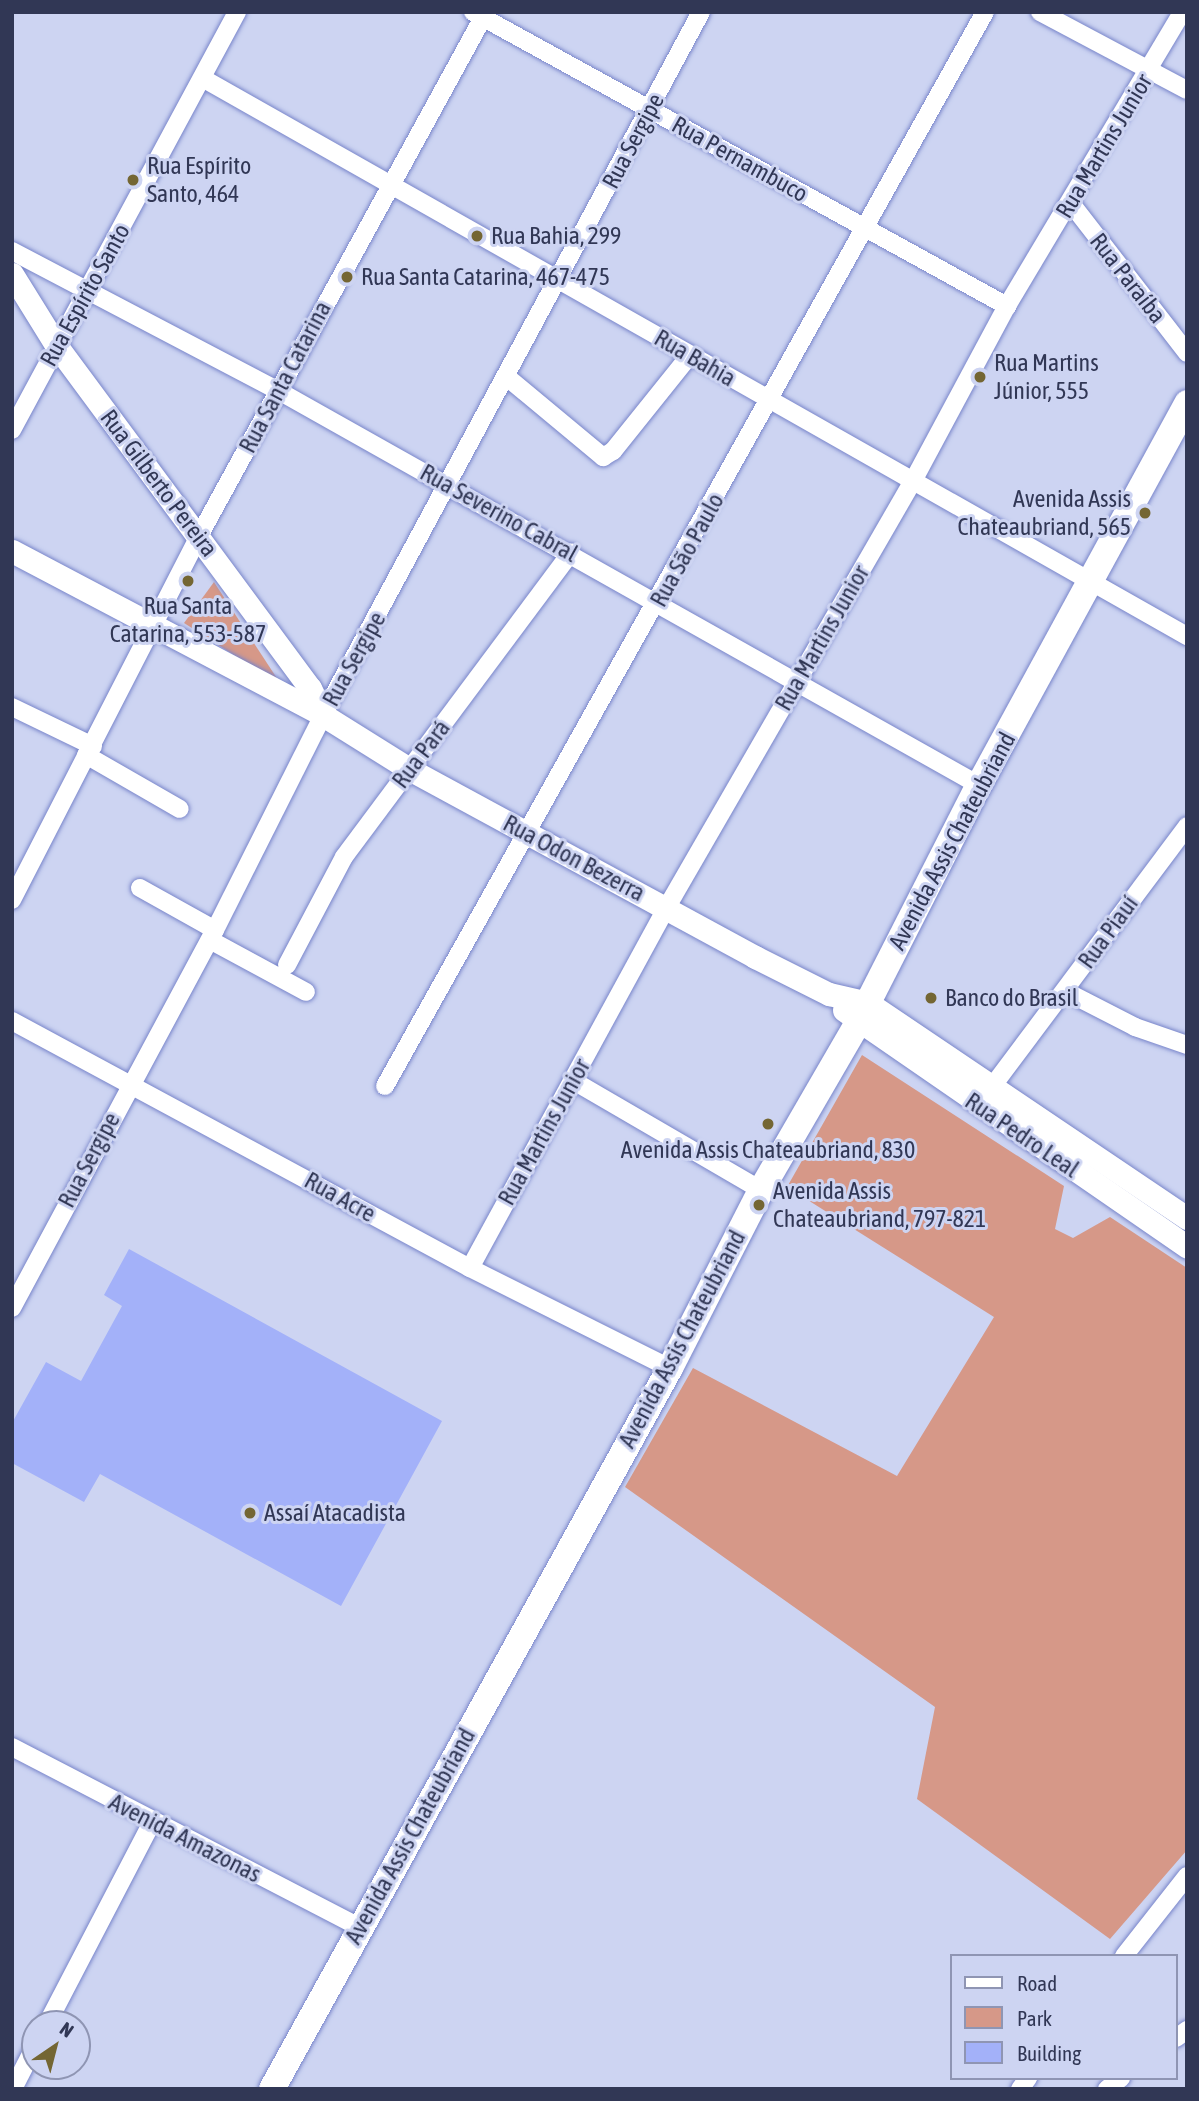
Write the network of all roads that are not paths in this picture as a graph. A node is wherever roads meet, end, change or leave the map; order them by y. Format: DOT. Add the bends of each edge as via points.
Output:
graph roads {
  1 [pos="237,12"];
  2 [pos="701,12"];
  3 [pos="985,12"];
  4 [pos="1040,12"];
  5 [pos="1182,12"];
  6 [pos="481,14"];
  7 [pos="1149,70"];
  8 [pos="204,79"];
  9 [pos="1187,90"];
  10 [pos="650,110"];
  11 [pos="390,184"];
  12 [pos="1070,202"];
  13 [pos="863,227"];
  14 [pos="12,251"];
  15 [pos="12,274"];
  16 [pos="558,280"];
  17 [pos="88,289"];
  18 [pos="1007,306"];
  19 [pos="56,345"];
  20 [pos="1187,353"];
  21 [pos="690,355"];
  22 [pos="508,378"];
  23 [pos="277,390"];
  24 [pos="771,401"];
  25 [pos="1187,403"];
  26 [pos="12,430"];
  27 [pos="914,481"];
  28 [pos="449,485"];
  29 [pos="199,536"];
  30 [pos="12,551"];
  31 [pos="571,552"];
  32 [pos="1093,583"];
  33 [pos="658,602"];
  34 [pos="153,624"];
  35 [pos="1187,636"];
  36 [pos="797,681"];
  37 [pos="12,707"];
  38 [pos="323,715"];
  39 [pos="90,750"];
  40 [pos="409,769"];
  41 [pos="979,785"];
  42 [pos="180,809"];
  43 [pos="1187,826"];
  44 [pos="527,832"];
  45 [pos="140,888"];
  46 [pos="12,900"];
  47 [pos="667,907"];
  48 [pos="213,935"];
  49 [pos="287,965"];
  50 [pos="1065,991"];
  51 [pos="306,992"];
  52 [pos="862,1013"];
  53 [pos="12,1021"];
  54 [pos="1187,1045"];
  55 [pos="572,1080"];
  56 [pos="130,1082"];
  57 [pos="385,1086"];
  58 [pos="986,1096"];
  59 [pos="761,1190"];
  60 [pos="1187,1218"];
  61 [pos="1187,1247"];
  62 [pos="470,1268"];
  63 [pos="12,1308"];
  64 [pos="670,1368"];
  65 [pos="12,1747"];
  66 [pos="152,1822"];
  67 [pos="1187,1876"];
  68 [pos="359,1927"];
  69 [pos="1126,1954"];
  70 [pos="54,2010"];
  71 [pos="272,2089"];
  1 -- 8 [label="street, Rua Espírito Santo"];
  2 -- 10 [label="street, Rua Sergipe"];
  3 -- 13 [label="street, Rua São Paulo"];
  4 -- 7 [label="street"];
  5 -- 7 [label="street, Rua Martins Junior"];
  6 -- 10 [label="street, Rua Pernambuco"];
  6 -- 11 [label="street, Rua Santa Catarina"];
  7 -- 9 [label="street"];
  7 -- 12 [label="street, Rua Martins Junior"];
  8 -- 11 [label="street, Rua Bahia"];
  8 -- 17 [label="street, Rua Espírito Santo"];
  10 -- 13 [label="street, Rua Pernambuco"];
  10 -- 16 [label="street, Rua Sergipe"];
  11 -- 16 [label="street, Rua Bahia"];
  11 -- 23 [label="street, Rua Santa Catarina"];
  12 -- 18 [label="street, Rua Martins Junior"];
  12 -- 20 [label="street, Rua Paraíba"];
  13 -- 18 [label="street, Rua Pernambuco"];
  13 -- 24 [label="street, Rua São Paulo"];
  14 -- 17 [label="street, Rua Severino Cabral"];
  15 -- 19 [label="main road, Rua Gilberto Pereira"];
  16 -- 21 [label="street, Rua Bahia"];
  16 -- 22 [label="street, Rua Sergipe"];
  17 -- 19 [label="street, Rua Espírito Santo"];
  17 -- 23 [label="street, Rua Severino Cabral"];
  18 -- 27 [label="street, Rua Martins Junior"];
  19 -- 26 [label="street, Rua Espírito Santo"];
  19 -- 29 [label="main road, Rua Gilberto Pereira"];
  21 -- 22 [label="street" via="613,451 603,457"];
  21 -- 24 [label="street, Rua Bahia"];
  22 -- 28 [label="street, Rua Sergipe"];
  23 -- 28 [label="street, Rua Severino Cabral"];
  23 -- 29 [label="street, Rua Santa Catarina"];
  24 -- 27 [label="street, Rua Bahia"];
  24 -- 33 [label="street, Rua São Paulo"];
  25 -- 32 [label="main road, Avenida Assis Chateubriand"];
  27 -- 32 [label="street, Rua Bahia"];
  27 -- 36 [label="street, Rua Martins Junior"];
  28 -- 31 [label="street, Rua Severino Cabral"];
  28 -- 38 [label="street, Rua Sergipe"];
  29 -- 34 [label="street, Rua Santa Catarina"];
  29 -- 38 [label="main road, Rua Gilberto Pereira" via="310,688"];
  30 -- 34 [label="main road, Rua Odon Bezerra"];
  31 -- 33 [label="street, Rua Severino Cabral"];
  31 -- 40 [label="street, Rua Pará"];
  32 -- 35 [label="street, Rua Bahia"];
  32 -- 41 [label="main road, Avenida Assis Chateubriand"];
  33 -- 36 [label="street, Rua Severino Cabral"];
  33 -- 44 [label="street, Rua São Paulo"];
  34 -- 38 [label="main road, Rua Odon Bezerra"];
  34 -- 39 [label="street, Rua Santa Catarina"];
  36 -- 41 [label="street, Rua Severino Cabral"];
  36 -- 47 [label="street, Rua Martins Junior"];
  37 -- 39 [label="street"];
  38 -- 40 [label="main road, Rua Odon Bezerra"];
  38 -- 48 [label="street, Rua Sergipe"];
  39 -- 42 [label="street"];
  39 -- 46 [label="street, Rua Santa Catarina"];
  40 -- 44 [label="main road, Rua Odon Bezerra"];
  40 -- 49 [label="street, Rua Pará" via="325,888"];
  41 -- 52 [label="main road, Avenida Assis Chateubriand"];
  43 -- 50 [label="street, Rua Piauí"];
  44 -- 47 [label="main road, Rua Odon Bezerra"];
  44 -- 57 [label="street, Rua São Paulo"];
  45 -- 48 [label="street"];
  47 -- 52 [label="main road, Rua Odon Bezerra"];
  47 -- 55 [label="street, Rua Martins Junior"];
  48 -- 51 [label="street"];
  48 -- 56 [label="street, Rua Sergipe"];
  50 -- 54 [label="street" via="1135,1027"];
  50 -- 58 [label="street, Rua Piauí"];
  52 -- 58 [label="main road, Rua Pedro Leal"];
  52 -- 59 [label="main road, Avenida Assis Chateubriand"];
  53 -- 56 [label="street, Rua Acre"];
  55 -- 59 [label="street"];
  55 -- 62 [label="street, Rua Martins Junior"];
  56 -- 62 [label="street, Rua Acre"];
  56 -- 63 [label="street, Rua Sergipe"];
  58 -- 60 [label="main road, Rua Pedro Leal"];
  58 -- 61 [label="main road, Rua Pedro Leal"];
  59 -- 64 [label="main road, Avenida Assis Chateubriand"];
  62 -- 64 [label="street, Rua Acre"];
  64 -- 68 [label="main road, Avenida Assis Chateubriand"];
  65 -- 66 [label="street, Avenida Amazonas"];
  66 -- 68 [label="street, Avenida Amazonas"];
  66 -- 70 [label="street"];
  67 -- 69 [label="street"];
  68 -- 71 [label="main road, Avenida Assis Chateubriand"];
}
